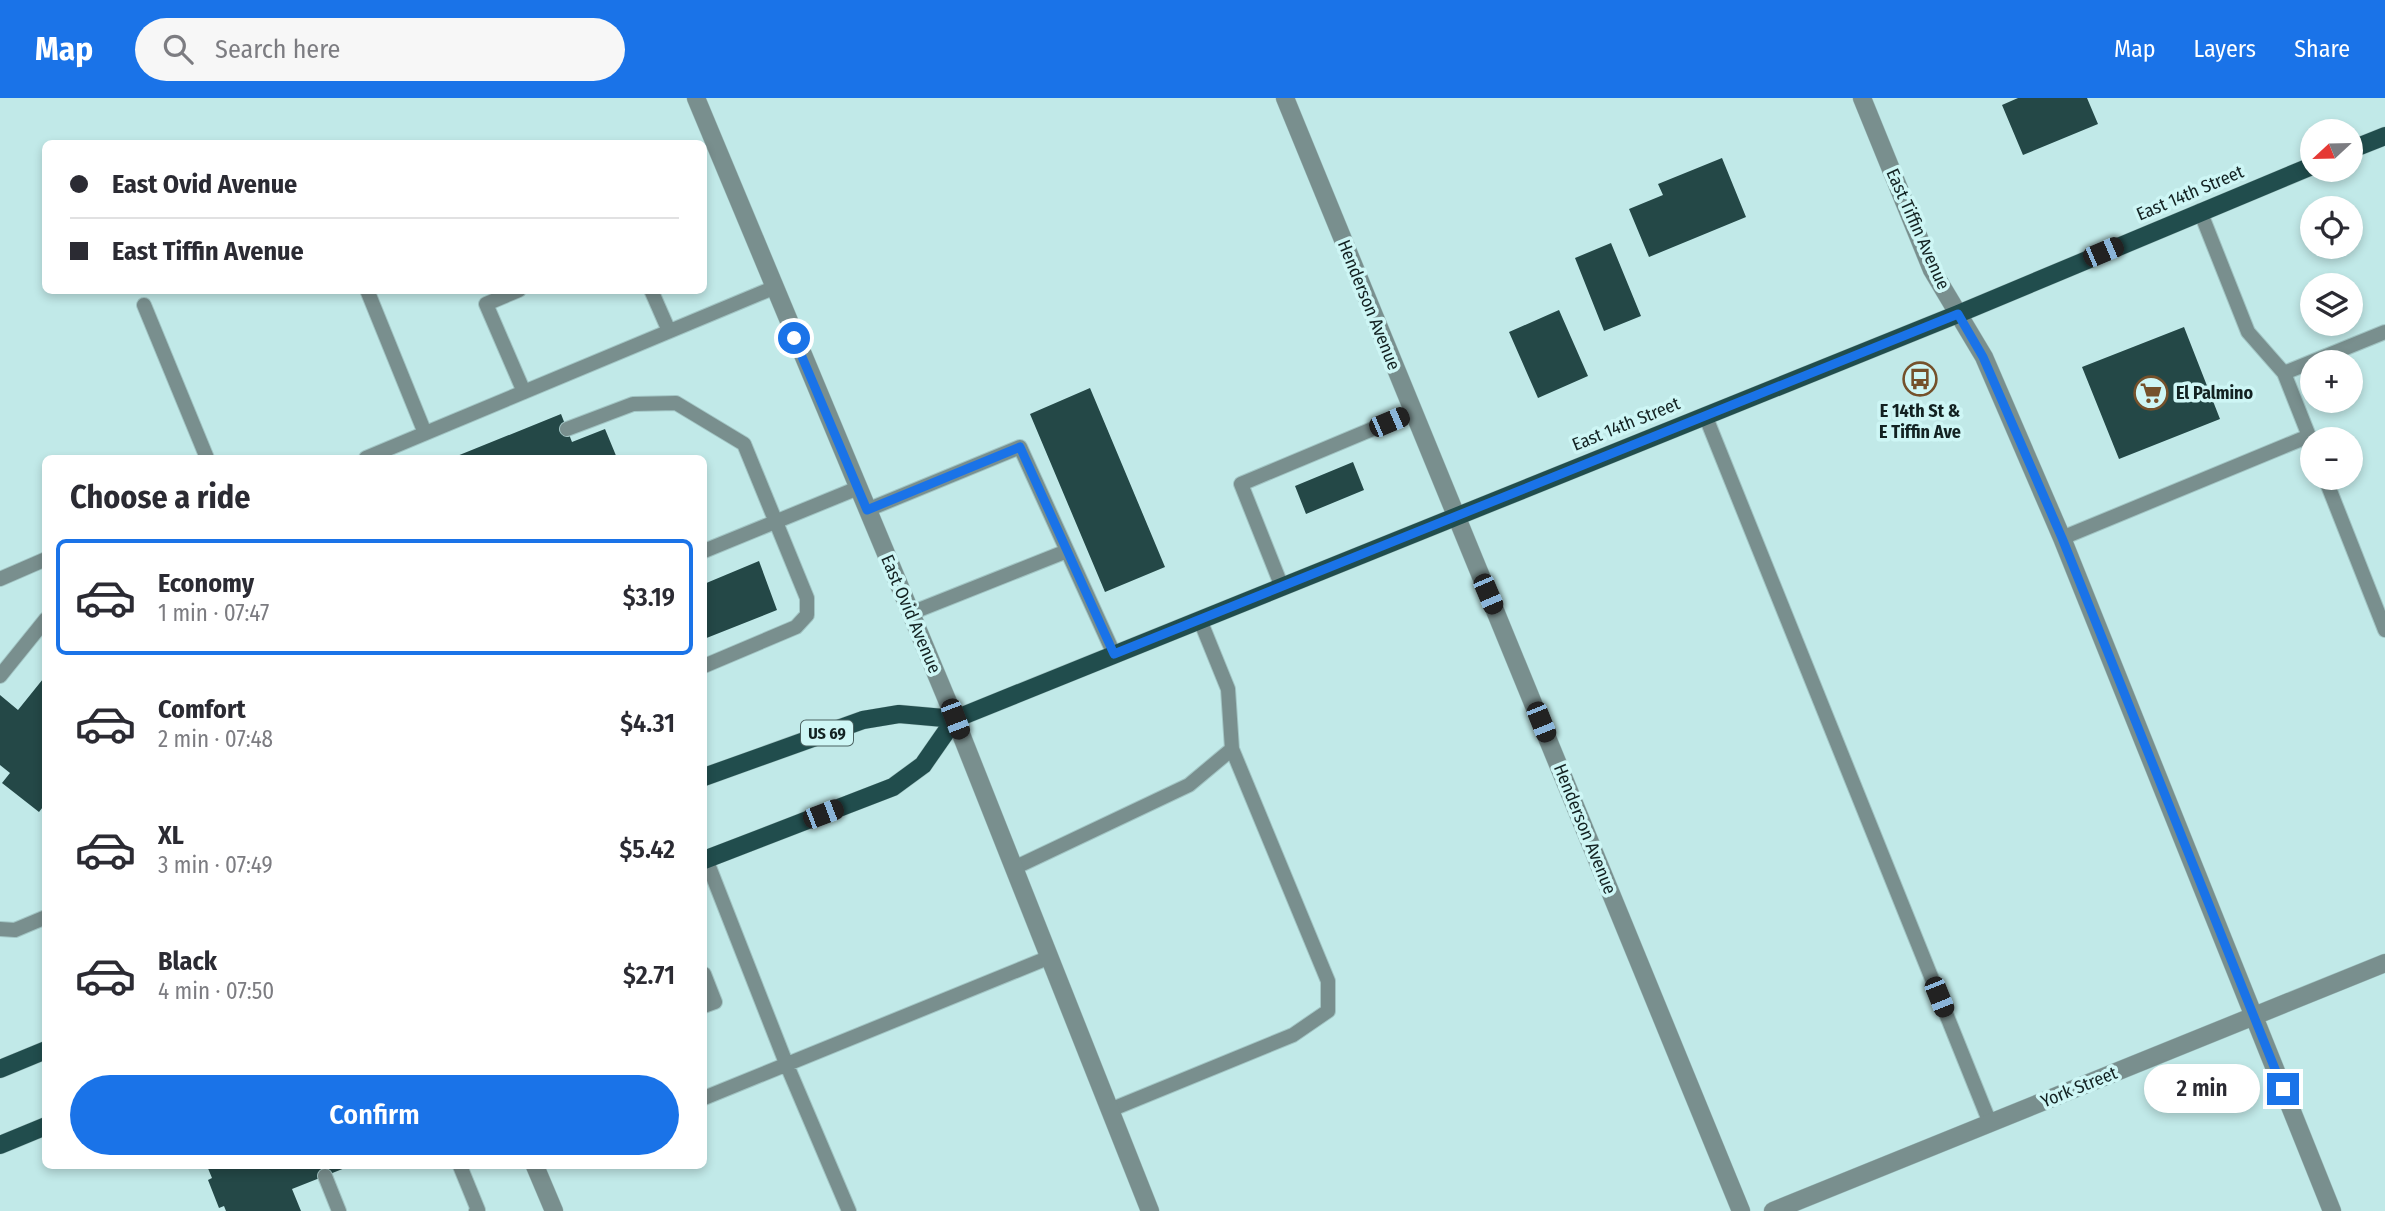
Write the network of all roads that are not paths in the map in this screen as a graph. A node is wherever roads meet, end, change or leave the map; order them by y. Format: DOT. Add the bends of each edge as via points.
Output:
graph roads {
  1 [pos="696,98"];
  2 [pos="1285,98"];
  3 [pos="1862,98"];
  4 [pos="2385,136"];
  5 [pos="2363,145"];
  6 [pos="2300,171"];
  7 [pos="2200,211"];
  8 [pos="773,288"];
  9 [pos="369,294"];
  10 [pos="510,294"];
  11 [pos="653,294"];
  12 [pos="144,305"];
  13 [pos="1958,314"];
  14 [pos="669,331"];
  15 [pos="2385,332"];
  16 [pos="2284,373"];
  17 [pos="524,392"];
  18 [pos="1413,412"];
  19 [pos="1705,415"];
  20 [pos="2305,427"];
  21 [pos="567,429"];
  22 [pos="425,433"];
  23 [pos="2300,444"];
  24 [pos="205,455"];
  25 [pos="373,455"];
  26 [pos="858,488"];
  27 [pos="2330,490"];
  28 [pos="867,510"];
  29 [pos="1456,517"];
  30 [pos="778,520"];
  31 [pos="2062,538"];
  32 [pos="707,550"];
  33 [pos="1068,551"];
  34 [pos="42,561"];
  35 [pos="31,566"];
  36 [pos="42,572"];
  37 [pos="0,579"];
  38 [pos="1282,587"];
  39 [pos="911,613"];
  40 [pos="1200,620"];
  41 [pos="42,624"];
  42 [pos="2385,630"];
  43 [pos="1114,654"];
  44 [pos="707,665"];
  45 [pos="0,676"];
  46 [pos="955,719"];
  47 [pos="1232,749"];
  48 [pos="707,776"];
  49 [pos="707,858"];
  50 [pos="707,864"];
  51 [pos="1014,868"];
  52 [pos="42,919"];
  53 [pos="0,929"];
  54 [pos="1049,957"];
  55 [pos="2385,963"];
  56 [pos="707,982"];
  57 [pos="707,1005"];
  58 [pos="2254,1016"];
  59 [pos="42,1052"];
  60 [pos="786,1063"];
  61 [pos="0,1069"];
  62 [pos="707,1097"];
  63 [pos="1110,1110"];
  64 [pos="1990,1123"];
  65 [pos="42,1128"];
  66 [pos="0,1144"];
  67 [pos="461,1169"];
  68 [pos="538,1169"];
  69 [pos="325,1176"];
  70 [pos="339,1211"];
  71 [pos="475,1211"];
  72 [pos="554,1211"];
  73 [pos="849,1211"];
  74 [pos="1150,1211"];
  75 [pos="1741,1211"];
  76 [pos="1773,1211"];
  77 [pos="2332,1211"];
  1 -- 8 [label="street, East Ovid Avenue"];
  2 -- 18 [label="street, Henderson Avenue"];
  3 -- 13 [label="street, East Tiffin Avenue" via="1932,270"];
  4 -- 5 [label="main road"];
  6 -- 7 [label="main road, East 14th Street / US 69"];
  7 -- 13 [label="main road, East 14th Street / US 69"];
  7 -- 16 [label="lane" via="2248,332"];
  8 -- 14 [label="lane"];
  8 -- 26 [label="street, East Ovid Avenue"];
  9 -- 22 [label="lane"];
  10 -- 17 [label="lane" via="486,304"];
  11 -- 14 [label="lane"];
  12 -- 24 [label="lane"];
  13 -- 19 [label="main road, East 14th Street / US 69"];
  13 -- 31 [label="street, East Tiffin Avenue" via="1983,357"];
  14 -- 17 [label="lane"];
  15 -- 16 [label="lane"];
  16 -- 20 [label="lane"];
  17 -- 22 [label="lane"];
  18 -- 29 [label="street, Henderson Avenue"];
  18 -- 38 [label="lane" via="1241,484"];
  19 -- 29 [label="main road, East 14th Street / US 69"];
  19 -- 64 [label="lane"];
  21 -- 30 [label="lane" via="633,404 676,403 744,444"];
  22 -- 25 [label="lane"];
  23 -- 31 [label="lane"];
  26 -- 28 [label="street, East Ovid Avenue"];
  26 -- 30 [label="lane"];
  27 -- 42 [label="lane"];
  28 -- 33 [label="lane" via="1020,447"];
  28 -- 39 [label="street, East Ovid Avenue"];
  29 -- 38 [label="main road, East 14th Street / US 69"];
  29 -- 75 [label="street, Henderson Avenue"];
  30 -- 32 [label="lane"];
  30 -- 44 [label="lane" via="807,598 807,615 796,627"];
  31 -- 58 [label="street, East Tiffin Avenue"];
  33 -- 39 [label="lane"];
  33 -- 43 [label="lane"];
  34 -- 35 [label="lane"];
  35 -- 36 [label="lane"];
  35 -- 37 [label="lane"];
  38 -- 40 [label="main road, East 14th Street / US 69"];
  39 -- 46 [label="street, East Ovid Avenue"];
  40 -- 43 [label="main road, East 14th Street / US 69"];
  40 -- 47 [label="lane" via="1228,689"];
  41 -- 45 [label="lane"];
  43 -- 46 [label="main road, East 14th Street / US 69"];
  46 -- 48 [label="main road, East 14th Street / US 69" via="899,714 863,720"];
  46 -- 49 [label="main road" via="923,765 893,787"];
  46 -- 51 [label="street, East Ovid Avenue"];
  47 -- 51 [label="lane" via="1189,785"];
  47 -- 63 [label="lane" via="1328,981 1328,1011 1293,1034"];
  50 -- 60 [label="lane"];
  51 -- 54 [label="street, East Ovid Avenue"];
  52 -- 53 [label="lane" via="15,930"];
  54 -- 60 [label="lane"];
  54 -- 63 [label="street, East Ovid Avenue"];
  55 -- 58 [label="street, York Street"];
  56 -- 57 [label="lane" via="715,1002"];
  58 -- 64 [label="street, York Street"];
  58 -- 77 [label="street, East Tiffin Avenue"];
  59 -- 61 [label="main road"];
  60 -- 62 [label="lane"];
  60 -- 73 [label="lane"];
  63 -- 74 [label="street, East Ovid Avenue"];
  64 -- 76 [label="street, York Street"];
  65 -- 66 [label="main road"];
  67 -- 71 [label="lane"];
  68 -- 72 [label="street"];
  69 -- 70 [label="lane"];
}
